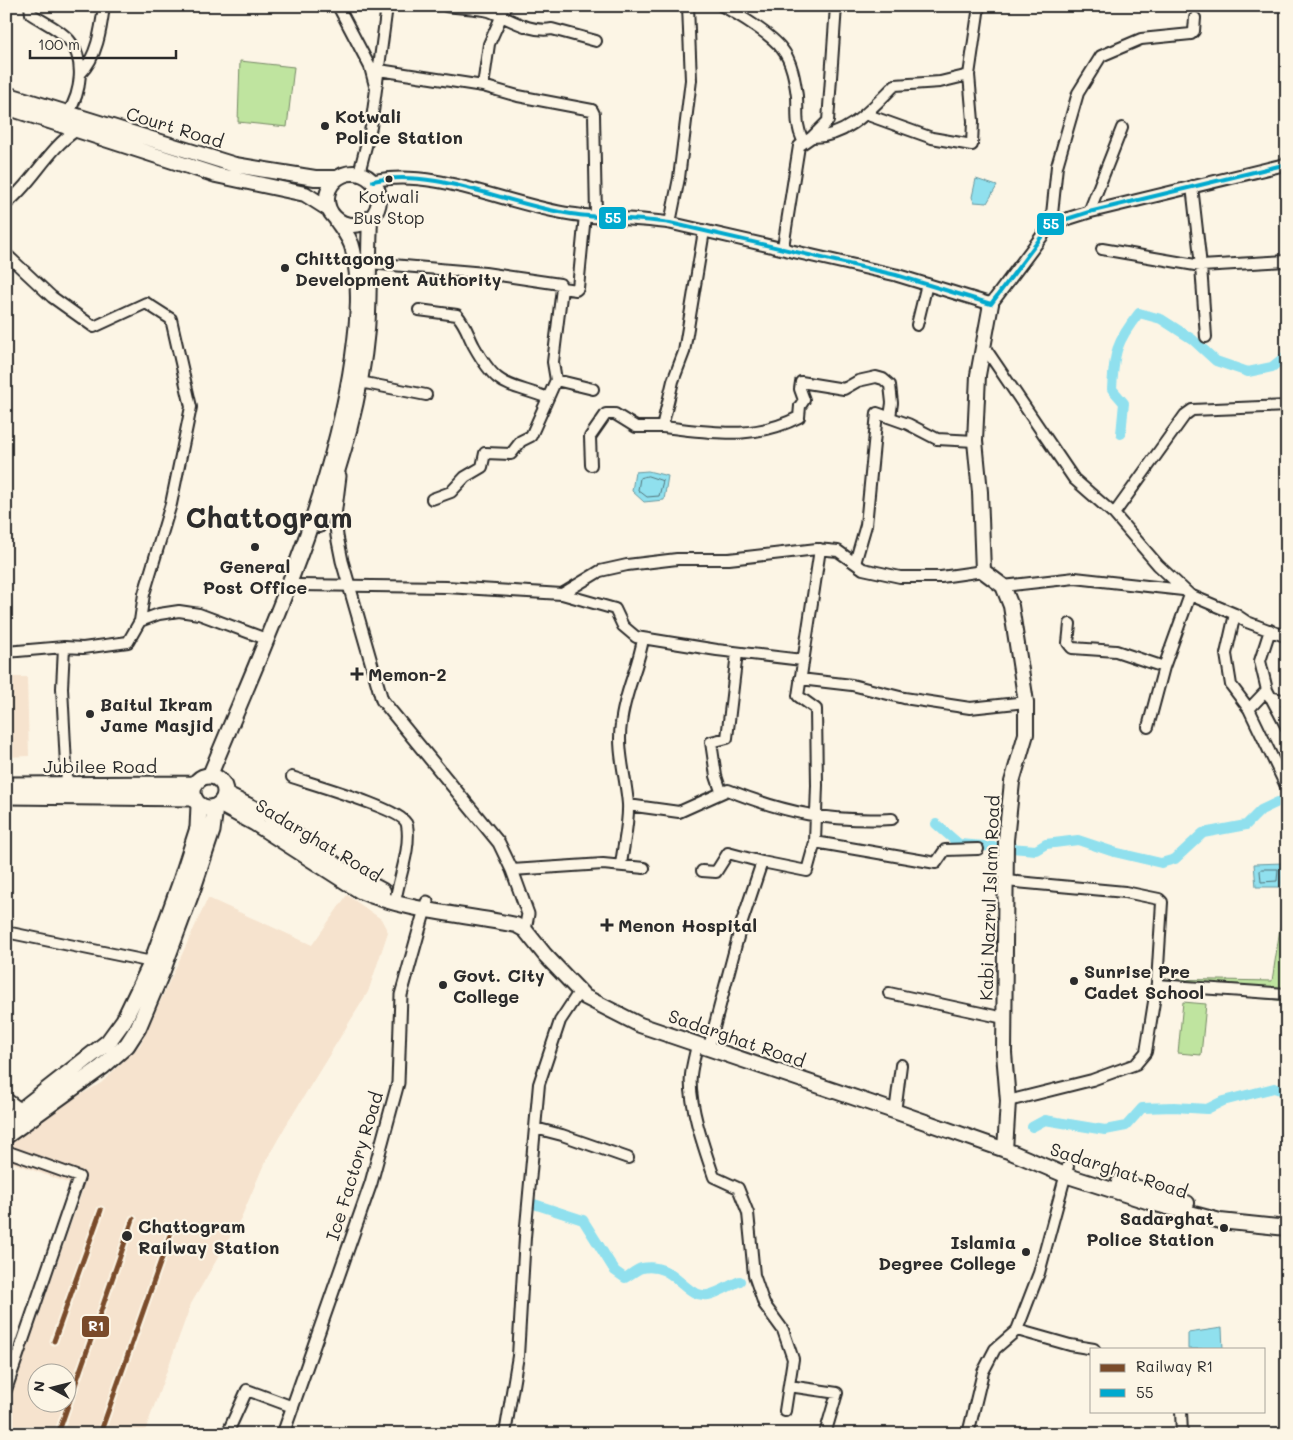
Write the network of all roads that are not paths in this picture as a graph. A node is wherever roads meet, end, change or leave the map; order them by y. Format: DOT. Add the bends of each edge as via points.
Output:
graph roads {
  1 [pos="30,6"];
  2 [pos="104,6"];
  3 [pos="338,6"];
  4 [pos="387,6"];
  5 [pos="446,6"];
  6 [pos="688,6"];
  7 [pos="722,6"];
  8 [pos="836,6"];
  9 [pos="979,6"];
  10 [pos="504,11"];
  11 [pos="741,11"];
  12 [pos="1195,18"];
  13 [pos="596,41"];
  14 [pos="379,70"];
  15 [pos="80,74"];
  16 [pos="969,75"];
  17 [pos="483,86"];
  18 [pos="376,92"];
  19 [pos="6,94"];
  20 [pos="6,107"];
  21 [pos="68,113"];
  22 [pos="865,114"];
  23 [pos="1122,128"];
  24 [pos="77,130"];
  25 [pos="808,139"];
  26 [pos="1287,164"];
  27 [pos="360,173"];
  28 [pos="336,178"];
  29 [pos="372,181"];
  30 [pos="1192,186"];
  31 [pos="6,204"];
  32 [pos="328,208"];
  33 [pos="1089,212"];
  34 [pos="591,215"];
  35 [pos="370,220"];
  36 [pos="337,221"];
  37 [pos="670,223"];
  38 [pos="1051,224"];
  39 [pos="704,231"];
  40 [pos="783,247"];
  41 [pos="1102,249"];
  42 [pos="6,254"];
  43 [pos="1287,261"];
  44 [pos="369,263"];
  45 [pos="1201,266"];
  46 [pos="927,284"];
  47 [pos="562,288"];
  48 [pos="991,304"];
  49 [pos="419,310"];
  50 [pos="917,325"];
  51 [pos="1206,337"];
  52 [pos="983,346"];
  53 [pos="556,380"];
  54 [pos="360,382"];
  55 [pos="593,389"];
  56 [pos="426,395"];
  57 [pos="548,398"];
  58 [pos="1287,406"];
  59 [pos="890,417"];
  60 [pos="662,427"];
  61 [pos="975,441"];
  62 [pos="342,462"];
  63 [pos="591,465"];
  64 [pos="432,499"];
  65 [pos="1114,514"];
  66 [pos="820,549"];
  67 [pos="855,563"];
  68 [pos="982,571"];
  69 [pos="298,584"];
  70 [pos="350,586"];
  71 [pos="1003,586"];
  72 [pos="1186,592"];
  73 [pos="562,594"];
  74 [pos="1235,614"];
  75 [pos="140,621"];
  76 [pos="1070,624"];
  77 [pos="1270,630"];
  78 [pos="1287,637"];
  79 [pos="266,639"];
  80 [pos="643,639"];
  81 [pos="64,647"];
  82 [pos="6,652"];
  83 [pos="737,653"];
  84 [pos="802,660"];
  85 [pos="1164,667"];
  86 [pos="800,679"];
  87 [pos="1268,694"];
  88 [pos="1287,701"];
  89 [pos="1026,702"];
  90 [pos="1249,709"];
  91 [pos="1148,727"];
  92 [pos="1287,728"];
  93 [pos="213,776"];
  94 [pos="292,777"];
  95 [pos="67,784"];
  96 [pos="1285,784"];
  97 [pos="6,785"];
  98 [pos="721,791"];
  99 [pos="6,796"];
  100 [pos="195,796"];
  101 [pos="220,802"];
  102 [pos="628,806"];
  103 [pos="816,817"];
  104 [pos="892,819"];
  105 [pos="815,842"];
  106 [pos="978,849"];
  107 [pos="762,862"];
  108 [pos="621,865"];
  109 [pos="644,868"];
  110 [pos="512,870"];
  111 [pos="702,871"];
  112 [pos="1006,881"];
  113 [pos="396,897"];
  114 [pos="426,906"];
  115 [pos="527,925"];
  116 [pos="6,932"];
  117 [pos="152,962"];
  118 [pos="1157,985"];
  119 [pos="579,992"];
  120 [pos="889,993"];
  121 [pos="1287,994"];
  122 [pos="1004,1018"];
  123 [pos="704,1044"];
  124 [pos="94,1053"];
  125 [pos="901,1065"];
  126 [pos="102,1067"];
  127 [pos="6,1098"];
  128 [pos="1008,1101"];
  129 [pos="896,1105"];
  130 [pos="22,1110"];
  131 [pos="6,1122"];
  132 [pos="535,1128"];
  133 [pos="6,1136"];
  134 [pos="1006,1146"];
  135 [pos="6,1150"];
  136 [pos="628,1158"];
  137 [pos="1066,1170"];
  138 [pos="1287,1220"];
  139 [pos="1287,1228"];
  140 [pos="1017,1330"];
  141 [pos="1090,1348"];
  142 [pos="789,1386"];
  143 [pos="6,1390"];
  144 [pos="293,1407"];
  145 [pos="786,1411"];
  146 [pos="1181,1412"];
  147 [pos="228,1434"];
  148 [pos="283,1434"];
  149 [pos="505,1434"];
  150 [pos="824,1434"];
  151 [pos="968,1434"];
  152 [pos="1182,1434"];
  1 -- 15 [label="street" via="31,14 70,40"];
  2 -- 15 [label="street" via="102,26 89,66"];
  3 -- 18 [label="street" via="370,67"];
  4 -- 14 [label="street"];
  5 -- 10 [label="street"];
  6 -- 37 [label="street" via="691,80"];
  7 -- 11 [label="street"];
  8 -- 25 [label="street" via="828,121"];
  9 -- 16 [label="street"];
  10 -- 13 [label="street" via="513,23"];
  10 -- 17 [label="street" via="489,44"];
  11 -- 25 [label="street" via="781,47 788,58 797,98 796,126"];
  12 -- 38 [label="street" via="1191,34 1141,39 1101,56 1078,92 1057,166"];
  14 -- 17 [label="street"];
  14 -- 18 [label="street"];
  15 -- 21 [label="street" via="79,94"];
  16 -- 22 [label="street" via="940,82 895,85"];
  16 -- 22 [label="street" via="972,145 932,138"];
  17 -- 34 [label="street" via="592,110 595,123"];
  18 -- 27 [label="street"];
  19 -- 21 [label="main road, Court Road"];
  20 -- 24 [label="main road"];
  21 -- 28 [label="main road, Court Road" via="236,166 315,178"];
  22 -- 25 [label="street" via="843,130"];
  23 -- 33 [label="street"];
  24 -- 31 [label="street" via="65,137 22,192"];
  24 -- 32 [label="main road" via="216,175 294,190"];
  25 -- 40 [label="street" via="799,146"];
  26 -- 30 [label="street"];
  27 -- 28 [label="main road"];
  27 -- 29 [label="main road"];
  28 -- 32 [label="main road" via="326,197"];
  29 -- 34 [label="street" via="392,177 427,179 538,208"];
  29 -- 35 [label="main road" via="379,197"];
  30 -- 33 [label="street"];
  30 -- 45 [label="street"];
  32 -- 36 [label="main road"];
  33 -- 38 [label="street"];
  34 -- 37 [label="street"];
  34 -- 47 [label="street" via="578,288"];
  35 -- 36 [label="main road" via="357,226"];
  35 -- 44 [label="main road"];
  36 -- 79 [label="main road" via="353,250 358,285 358,321 348,387 331,461 297,563"];
  37 -- 39 [label="street"];
  38 -- 48 [label="street"];
  39 -- 40 [label="street"];
  39 -- 60 [label="street" via="688,334"];
  40 -- 46 [label="street"];
  41 -- 45 [label="street"];
  42 -- 75 [label="street" via="52,297 94,327 146,302 171,318 191,407 171,504 144,594"];
  43 -- 45 [label="street"];
  44 -- 47 [label="street" via="502,275 560,284"];
  44 -- 54 [label="main road" via="367,329"];
  45 -- 51 [label="street"];
  46 -- 48 [label="street"];
  46 -- 50 [label="street"];
  47 -- 53 [label="street" via="554,362"];
  48 -- 52 [label="main road"];
  49 -- 57 [label="street" via="457,315 494,377 504,384"];
  52 -- 61 [label="main road" via="978,375"];
  52 -- 65 [label="street" via="1074,479"];
  53 -- 55 [label="street"];
  53 -- 57 [label="street"];
  54 -- 56 [label="street"];
  54 -- 62 [label="main road"];
  57 -- 64 [label="street" via="531,436 520,441 511,454 486,453 482,467 451,492"];
  58 -- 65 [label="street" via="1192,410 1185,415"];
  59 -- 60 [label="street" via="890,385 876,377 858,380 844,389 801,382 804,400 799,417 761,432 739,434"];
  59 -- 61 [label="street" via="937,439"];
  59 -- 67 [label="street" via="879,412 876,415 866,525"];
  60 -- 63 [label="street" via="636,427 615,414 606,414 590,437"];
  61 -- 68 [label="main road"];
  62 -- 69 [label="main road"];
  62 -- 70 [label="street" via="336,516 342,561"];
  65 -- 72 [label="street"];
  66 -- 67 [label="street" via="838,551"];
  66 -- 73 [label="street" via="729,559 677,559 627,564 600,571"];
  66 -- 84 [label="street"];
  67 -- 68 [label="street" via="863,569 900,577 941,577"];
  68 -- 71 [label="main road"];
  69 -- 70 [label="street"];
  69 -- 93 [label="main road"];
  70 -- 73 [label="street" via="446,587"];
  70 -- 110 [label="street" via="382,700 499,843"];
  71 -- 72 [label="street" via="1075,578"];
  71 -- 89 [label="main road, Kabi Nazrul Islam Road" via="1016,630"];
  72 -- 74 [label="street"];
  72 -- 85 [label="street"];
  73 -- 80 [label="street" via="615,609 623,626"];
  74 -- 77 [label="street"];
  74 -- 90 [label="street" via="1226,654 1231,686"];
  75 -- 79 [label="street" via="180,611 199,614"];
  75 -- 81 [label="street" via="128,642"];
  76 -- 85 [label="street" via="1068,643 1072,648 1116,651"];
  77 -- 78 [label="street"];
  77 -- 87 [label="street" via="1260,661"];
  79 -- 93 [label="main road"];
  80 -- 83 [label="street"];
  80 -- 102 [label="street" via="639,664 626,694 620,726"];
  81 -- 82 [label="street"];
  81 -- 95 [label="street" via="62,688"];
  83 -- 84 [label="street"];
  83 -- 98 [label="street" via="727,738 711,742"];
  84 -- 86 [label="street"];
  85 -- 91 [label="street"];
  86 -- 89 [label="street" via="852,685 904,698 970,708"];
  86 -- 103 [label="street" via="798,696 816,709"];
  87 -- 88 [label="street"];
  87 -- 90 [label="street"];
  87 -- 92 [label="street"];
  89 -- 112 [label="main road, Kabi Nazrul Islam Road" via="1026,734 1012,782"];
  90 -- 96 [label="street"];
  93 -- 100 [label="main road" via="201,777"];
  93 -- 101 [label="main road" via="223,784"];
  94 -- 113 [label="street" via="402,817 407,823 406,844"];
  95 -- 97 [label="main road, Jubilee Road"];
  95 -- 100 [label="main road, Jubilee Road"];
  98 -- 102 [label="street" via="679,812"];
  98 -- 103 [label="street" via="728,790 777,808"];
  99 -- 100 [label="main road"];
  100 -- 101 [label="main road" via="204,807"];
  100 -- 117 [label="main road" via="198,828"];
  101 -- 113 [label="main road, Sadarghat Road" via="268,815 342,869"];
  101 -- 114 [label="main road, Sadarghat Road" via="360,891 391,902"];
  101 -- 126 [label="main road" via="194,888 138,1028 127,1045"];
  102 -- 108 [label="street"];
  103 -- 104 [label="street" via="834,820"];
  103 -- 105 [label="street"];
  105 -- 106 [label="street" via="936,863 945,850"];
  105 -- 107 [label="street" via="807,871"];
  107 -- 111 [label="street" via="727,853 716,872"];
  107 -- 123 [label="street"];
  108 -- 109 [label="street"];
  108 -- 110 [label="street"];
  110 -- 115 [label="street" via="528,914"];
  112 -- 118 [label="street" via="1125,892 1161,900"];
  112 -- 122 [label="main road, Kabi Nazrul Islam Road"];
  113 -- 114 [label="main road, Sadarghat Road"];
  114 -- 115 [label="main road, Sadarghat Road" via="505,914"];
  114 -- 144 [label="street, Ice Factory Road" via="401,995 398,1083 371,1183"];
  115 -- 119 [label="main road, Sadarghat Road" via="544,955"];
  115 -- 123 [label="main road, Sadarghat Road" via="589,992 642,1020"];
  116 -- 117 [label="street"];
  117 -- 124 [label="main road" via="124,1020 108,1042"];
  118 -- 121 [label="street"];
  118 -- 128 [label="street" via="1146,1052 1136,1064 1084,1082"];
  119 -- 123 [label="main road, Sadarghat Road" via="640,1026"];
  119 -- 132 [label="street" via="560,1021 539,1084"];
  120 -- 122 [label="street"];
  122 -- 128 [label="main road, Kabi Nazrul Islam Road"];
  123 -- 129 [label="main road, Sadarghat Road"];
  123 -- 134 [label="main road, Sadarghat Road"];
  123 -- 142 [label="street" via="691,1076 698,1126 714,1177 738,1188 748,1213 754,1275 764,1304 783,1330 793,1358"];
  124 -- 126 [label="main road"];
  124 -- 130 [label="main road"];
  125 -- 129 [label="street"];
  126 -- 133 [label="main road"];
  127 -- 130 [label="street"];
  128 -- 134 [label="main road, Kabi Nazrul Islam Road"];
  129 -- 134 [label="main road, Sadarghat Road"];
  130 -- 131 [label="main road"];
  132 -- 136 [label="street"];
  132 -- 149 [label="street" via="518,1356"];
  134 -- 137 [label="main road, Sadarghat Road"];
  135 -- 143 [label="street" via="79,1177"];
  137 -- 138 [label="main road, Sadarghat Road" via="1220,1212"];
  137 -- 139 [label="main road, Sadarghat Road" via="1156,1204 1220,1220"];
  137 -- 140 [label="street" via="1039,1273"];
  140 -- 141 [label="street"];
  140 -- 151 [label="street" via="995,1349 983,1372"];
  142 -- 145 [label="street"];
  142 -- 150 [label="street" via="837,1393"];
  144 -- 147 [label="street" via="246,1390"];
  144 -- 148 [label="street, Ice Factory Road"];
  146 -- 152 [label="street"];
}
